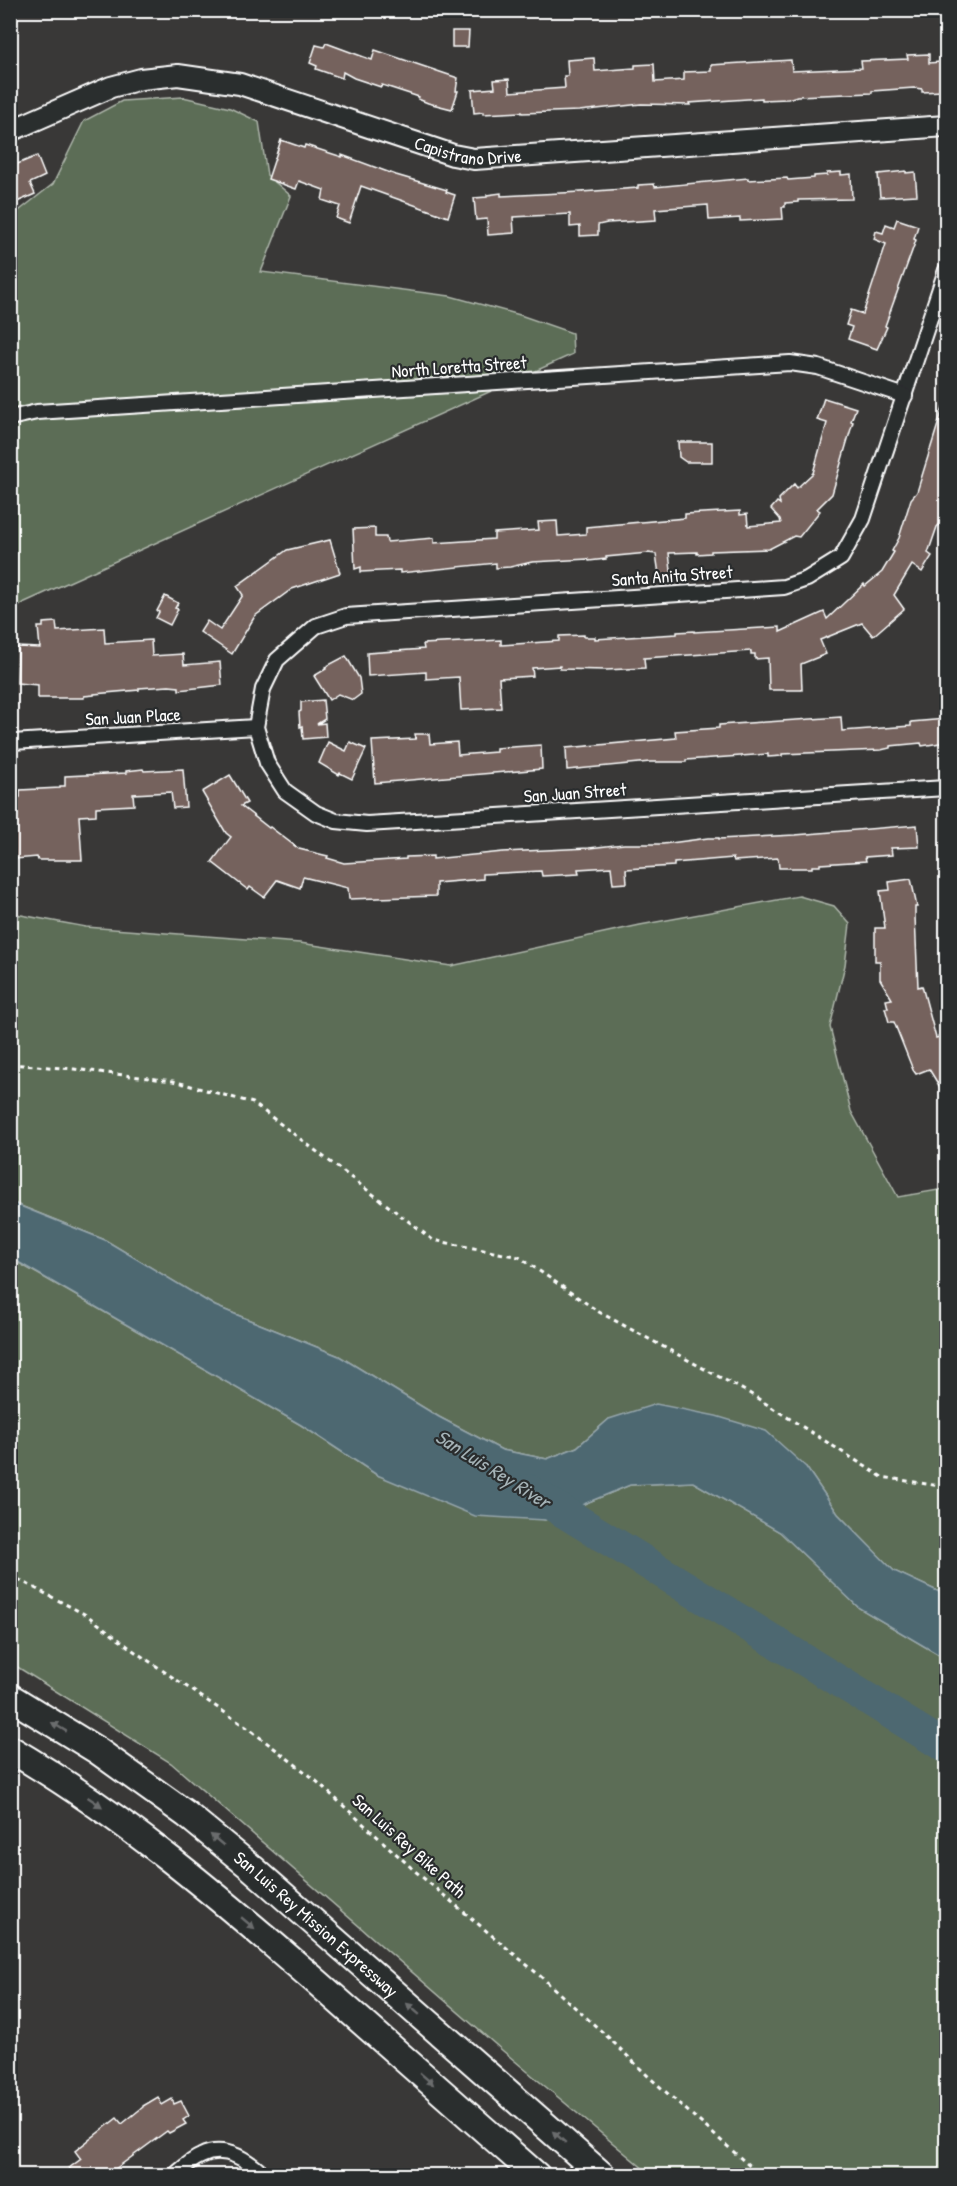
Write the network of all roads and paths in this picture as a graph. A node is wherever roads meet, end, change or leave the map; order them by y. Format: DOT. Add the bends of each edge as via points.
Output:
graph roads {
  1 [pos="946,126"];
  2 [pos="10,131"];
  3 [pos="946,270"];
  4 [pos="905,396"];
  5 [pos="10,418"];
  6 [pos="256,727"];
  7 [pos="12,742"];
  8 [pos="946,788"];
  9 [pos="10,1064"];
  10 [pos="946,1487"];
  11 [pos="10,1575"];
  12 [pos="10,1697"];
  13 [pos="10,1749"];
  14 [pos="174,2175"];
  15 [pos="265,2175"];
  16 [pos="537,2175"];
  17 [pos="603,2175"];
  18 [pos="761,2175"];
  1 -- 2 [label="street, Capistrano Drive" via="474,159 453,156 240,84 178,75 111,87"];
  3 -- 4 [label="street, Santa Anita Street"];
  4 -- 5 [label="street, North Loretta Street" via="818,367 790,363 37,412"];
  4 -- 6 [label="street, Santa Anita Street" via="863,519 841,558 807,579 784,586 346,616 316,626 277,660 263,689"];
  6 -- 7 [label="street, San Juan Place"];
  6 -- 8 [label="street, San Juan Street" via="267,764 285,791 316,813 336,821 367,824"];
  9 -- 10 [label="path" via="173,1081 253,1102 434,1239 519,1257 598,1311 749,1393 882,1477"];
  11 -- 18 [label="path, San Luis Rey Bike Path" via="88,1616 312,1778"];
  17 -- 12 [label="highway, San Luis Rey Mission Expressway, one-way" via="186,1814 98,1751"];
  13 -- 16 [label="highway, one-way" via="102,1806 174,1860"];
  14 -- 15 [label="street" via="202,2155 221,2152 238,2155"];
}
